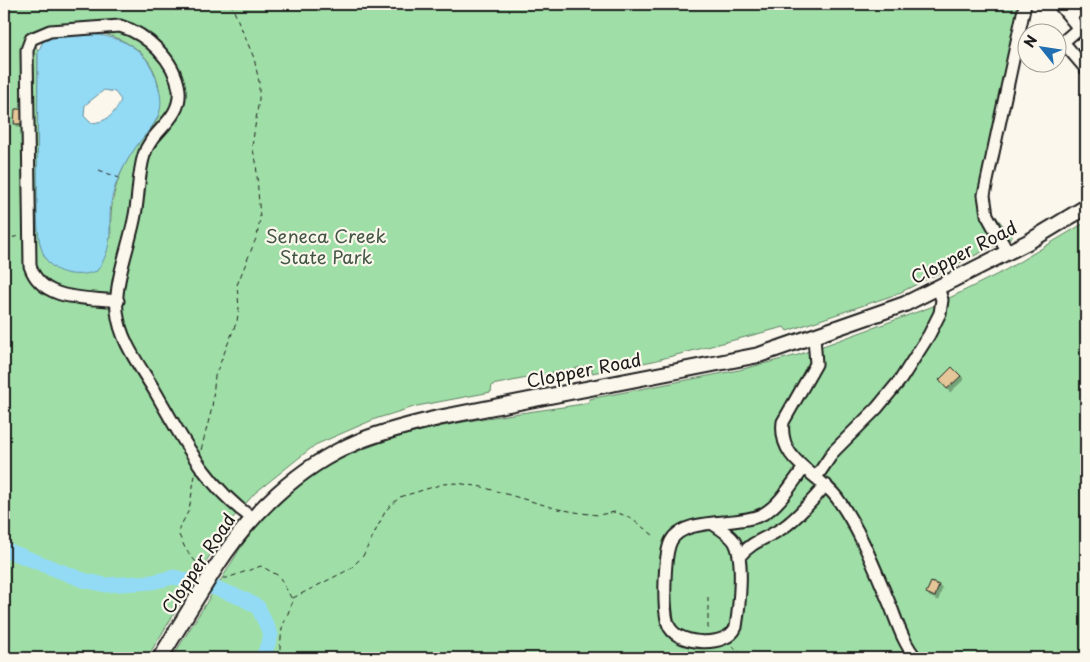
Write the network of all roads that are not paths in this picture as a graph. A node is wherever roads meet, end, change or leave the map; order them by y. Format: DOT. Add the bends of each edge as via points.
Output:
graph roads {
  1 [pos="1038,4"];
  2 [pos="1059,4"];
  3 [pos="1086,4"];
  4 [pos="1025,5"];
  5 [pos="1070,17"];
  6 [pos="1083,32"];
  7 [pos="1086,69"];
  8 [pos="1086,207"];
  9 [pos="1008,253"];
  10 [pos="938,287"];
  11 [pos="118,301"];
  12 [pos="814,337"];
  13 [pos="804,468"];
  14 [pos="822,480"];
  15 [pos="252,518"];
  16 [pos="713,524"];
  17 [pos="739,557"];
  18 [pos="903,638"];
  19 [pos="160,658"];
  20 [pos="909,658"];
  21 [pos="916,658"];
  1 -- 4 [label="street"];
  2 -- 5 [label="street"];
  3 -- 5 [label="street"];
  4 -- 9 [label="street" via="984,195 987,215"];
  5 -- 6 [label="street"];
  6 -- 7 [label="street" via="1063,42"];
  8 -- 9 [label="main road, Clopper Road"];
  9 -- 10 [label="main road, Clopper Road"];
  10 -- 12 [label="main road, Clopper Road" via="905,304"];
  10 -- 14 [label="street" via="942,300 940,313 929,335 901,379 834,451"];
  11 -- 11 [label="street" via="144,154 148,144 172,118 179,90 169,64 160,52 131,29 120,26 50,31 28,43 28,234 32,272 47,290"];
  11 -- 15 [label="street" via="119,323 128,346 196,463 232,505"];
  12 -- 13 [label="street" via="816,364 788,411 782,432 794,460"];
  12 -- 15 [label="main road, Clopper Road" via="759,355 399,428 325,458"];
  13 -- 14 [label="street"];
  13 -- 16 [label="street" via="765,513 745,520"];
  14 -- 17 [label="street" via="788,524 753,542"];
  14 -- 18 [label="street" via="848,513 864,544"];
  15 -- 19 [label="main road, Clopper Road, bridge" via="212,571"];
  16 -- 17 [label="street" via="734,542"];
  16 -- 17 [label="street" via="687,527 672,540 668,554 665,612 670,628 681,639 720,641 733,633 737,620"];
  18 -- 20 [label="street"];
  18 -- 21 [label="street"];
}
